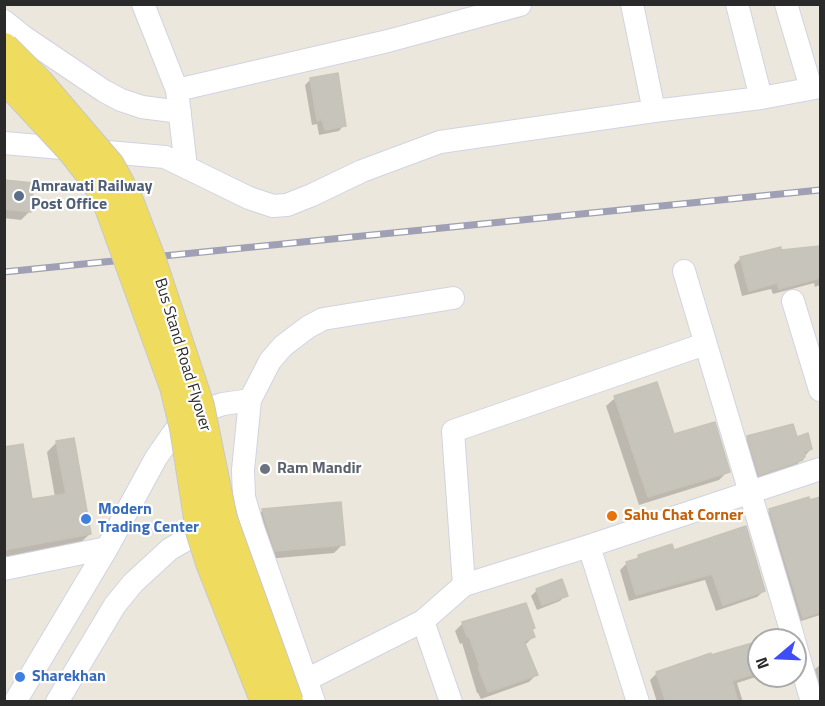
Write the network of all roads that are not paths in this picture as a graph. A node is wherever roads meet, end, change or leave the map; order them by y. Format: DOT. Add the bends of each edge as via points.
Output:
graph roads {
  1 [pos="143,4"];
  2 [pos="632,4"];
  3 [pos="736,4"];
  4 [pos="786,4"];
  5 [pos="520,5"];
  6 [pos="4,21"];
  7 [pos="4,46"];
  8 [pos="4,78"];
  9 [pos="816,88"];
  10 [pos="761,98"];
  11 [pos="179,101"];
  12 [pos="654,111"];
  13 [pos="4,142"];
  14 [pos="186,167"];
  15 [pos="684,271"];
  16 [pos="453,298"];
  17 [pos="794,301"];
  18 [pos="705,344"];
  19 [pos="820,390"];
  20 [pos="250,400"];
  21 [pos="820,469"];
  22 [pos="749,493"];
  23 [pos="212,525"];
  24 [pos="589,546"];
  25 [pos="108,548"];
  26 [pos="4,569"];
  27 [pos="464,585"];
  28 [pos="423,621"];
  29 [pos="790,628"];
  30 [pos="807,685"];
  31 [pos="297,691"];
  32 [pos="15,702"];
  33 [pos="57,702"];
  34 [pos="265,702"];
  35 [pos="314,702"];
  36 [pos="451,702"];
  37 [pos="638,702"];
  38 [pos="812,702"];
  1 -- 11 [label="street"];
  2 -- 12 [label="street"];
  3 -- 10 [label="street"];
  4 -- 9 [label="street"];
  5 -- 11 [label="street"];
  6 -- 11 [label="street" via="121,100 142,107"];
  7 -- 23 [label="main road, Bus Stand Road Flyover, bridge" via="104,157 128,198 200,406"];
  8 -- 23 [label="main road, Bus Stand Road Flyover, bridge" via="71,150 107,202 174,387"];
  9 -- 10 [label="street"];
  10 -- 12 [label="street"];
  11 -- 14 [label="street"];
  12 -- 14 [label="street" via="440,142 287,205 273,206 249,198"];
  13 -- 14 [label="street" via="165,157"];
  15 -- 18 [label="street"];
  16 -- 20 [label="street" via="323,319 283,346 270,361"];
  17 -- 19 [label="street"];
  18 -- 22 [label="street"];
  18 -- 27 [label="street" via="453,431"];
  20 -- 25 [label="street" via="199,412 181,423 156,458"];
  20 -- 31 [label="street" via="244,497"];
  21 -- 22 [label="street"];
  22 -- 24 [label="street"];
  22 -- 29 [label="street"];
  23 -- 31 [label="main road, Bus Stand Road Flyover, bridge"];
  23 -- 33 [label="street" via="170,549 121,597"];
  23 -- 34 [label="main road, Bus Stand Road Flyover, bridge" via="210,563"];
  24 -- 27 [label="street"];
  24 -- 37 [label="street"];
  25 -- 26 [label="street"];
  25 -- 32 [label="street"];
  27 -- 28 [label="street"];
  28 -- 31 [label="street"];
  28 -- 36 [label="street"];
  30 -- 38 [label="street"];
  31 -- 35 [label="street"];
}
